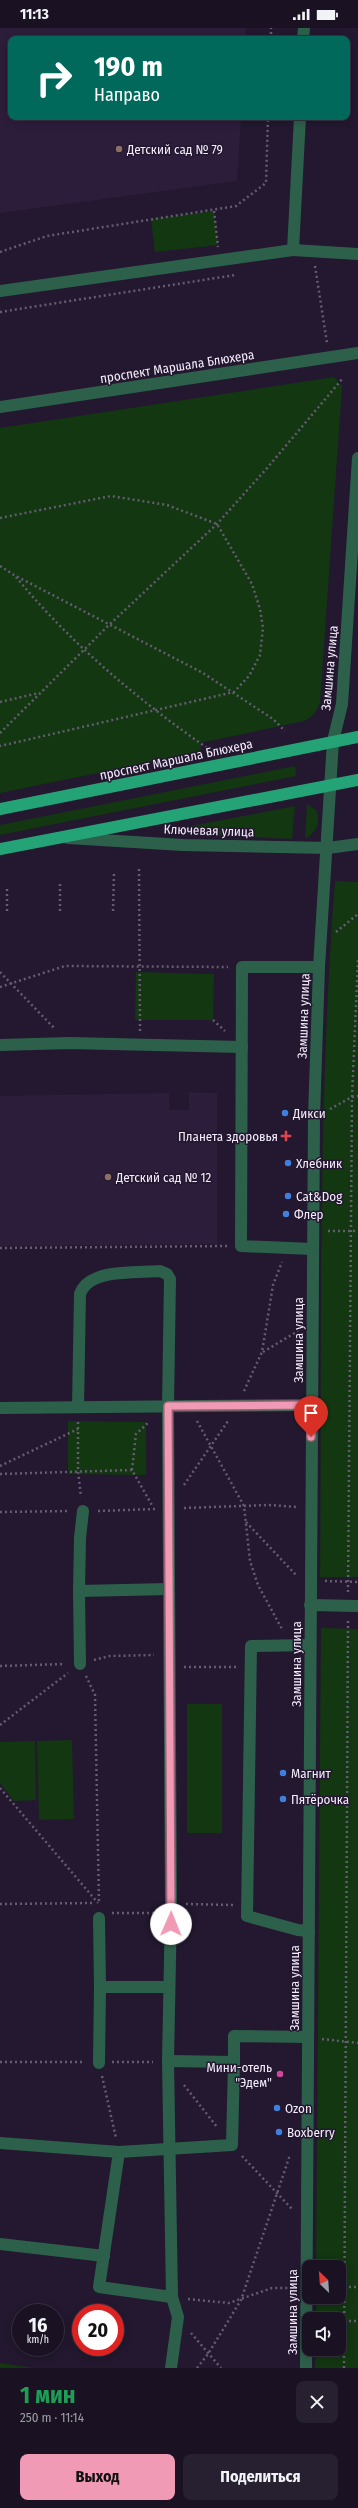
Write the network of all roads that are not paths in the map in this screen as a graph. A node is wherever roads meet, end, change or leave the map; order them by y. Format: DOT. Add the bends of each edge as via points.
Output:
graph roads {
  1 [pos="300,120"];
  2 [pos="293,250"];
  3 [pos="358,254"];
  4 [pos="0,291"];
  5 [pos="358,353"];
  6 [pos="0,407"];
  7 [pos="358,458"];
  8 [pos="358,737"];
  9 [pos="334,741"];
  10 [pos="358,780"];
  11 [pos="332,785"];
  12 [pos="0,809"];
  13 [pos="58,837"];
  14 [pos="358,844"];
  15 [pos="328,848"];
  16 [pos="0,849"];
  17 [pos="319,967"];
  18 [pos="0,1045"];
  19 [pos="242,1047"];
  20 [pos="312,1249"];
  21 [pos="311,1405"];
  22 [pos="168,1406"];
  23 [pos="78,1407"];
  24 [pos="0,1408"];
  25 [pos="84,1511"];
  26 [pos="169,1589"];
  27 [pos="79,1591"];
  28 [pos="310,1605"];
  29 [pos="358,1606"];
  30 [pos="310,1645"];
  31 [pos="80,1664"];
  32 [pos="99,1918"];
  33 [pos="309,1931"];
  34 [pos="100,1987"];
  35 [pos="169,1987"];
  36 [pos="308,2037"];
  37 [pos="168,2062"];
  38 [pos="234,2062"];
  39 [pos="99,2063"];
  40 [pos="0,2143"];
  41 [pos="169,2148"];
  42 [pos="119,2152"];
  43 [pos="0,2244"];
  44 [pos="104,2256"];
  45 [pos="172,2297"];
  46 [pos="171,2368"];
  47 [pos="306,2368"];
  1 -- 2 [label="street"];
  2 -- 3 [label="street"];
  2 -- 4 [label="street"];
  5 -- 6 [label="street, проспект Маршала Блюхера"];
  7 -- 9 [label="street, Замшина улица" via="342,704"];
  8 -- 9 [label="main road, проспект Маршала Блюхера"];
  9 -- 11 [label="street, Замшина улица"];
  9 -- 12 [label="main road, проспект Маршала Блюхера"];
  10 -- 11 [label="main road"];
  11 -- 13 [label="main road"];
  11 -- 15 [label="street, Замшина улица"];
  13 -- 15 [label="street, Ключевая улица" via="183,845"];
  13 -- 16 [label="main road"];
  14 -- 15 [label="street, Ключевая улица"];
  15 -- 17 [label="street, Замшина улица"];
  17 -- 19 [label="street" via="242,967"];
  17 -- 20 [label="street, Замшина улица"];
  18 -- 19 [label="street" via="69,1043"];
  19 -- 20 [label="street" via="241,1246"];
  20 -- 21 [label="street, Замшина улица"];
  21 -- 22 [label="street"];
  21 -- 28 [label="street, Замшина улица"];
  22 -- 23 [label="street"];
  22 -- 23 [label="street" via="170,1279 167,1274 160,1271 99,1276 83,1287 80,1294"];
  22 -- 26 [label="street"];
  23 -- 24 [label="street"];
  25 -- 27 [label="street" via="80,1538"];
  26 -- 27 [label="street"];
  26 -- 35 [label="street"];
  27 -- 31 [label="street"];
  28 -- 29 [label="street"];
  28 -- 30 [label="street, Замшина улица"];
  30 -- 33 [label="street, Замшина улица"];
  30 -- 33 [label="street" via="251,1646 247,1916"];
  32 -- 34 [label="street"];
  33 -- 36 [label="street, Замшина улица"];
  34 -- 35 [label="street"];
  34 -- 39 [label="street"];
  35 -- 37 [label="street"];
  36 -- 38 [label="street" via="234,2036"];
  36 -- 47 [label="street, Замшина улица"];
  37 -- 38 [label="street"];
  37 -- 41 [label="street"];
  38 -- 41 [label="street" via="232,2145"];
  40 -- 42 [label="street"];
  41 -- 42 [label="street"];
  41 -- 45 [label="street"];
  42 -- 44 [label="street"];
  43 -- 44 [label="street"];
  44 -- 45 [label="street" via="99,2287"];
  45 -- 46 [label="street" via="178,2317"];
}
